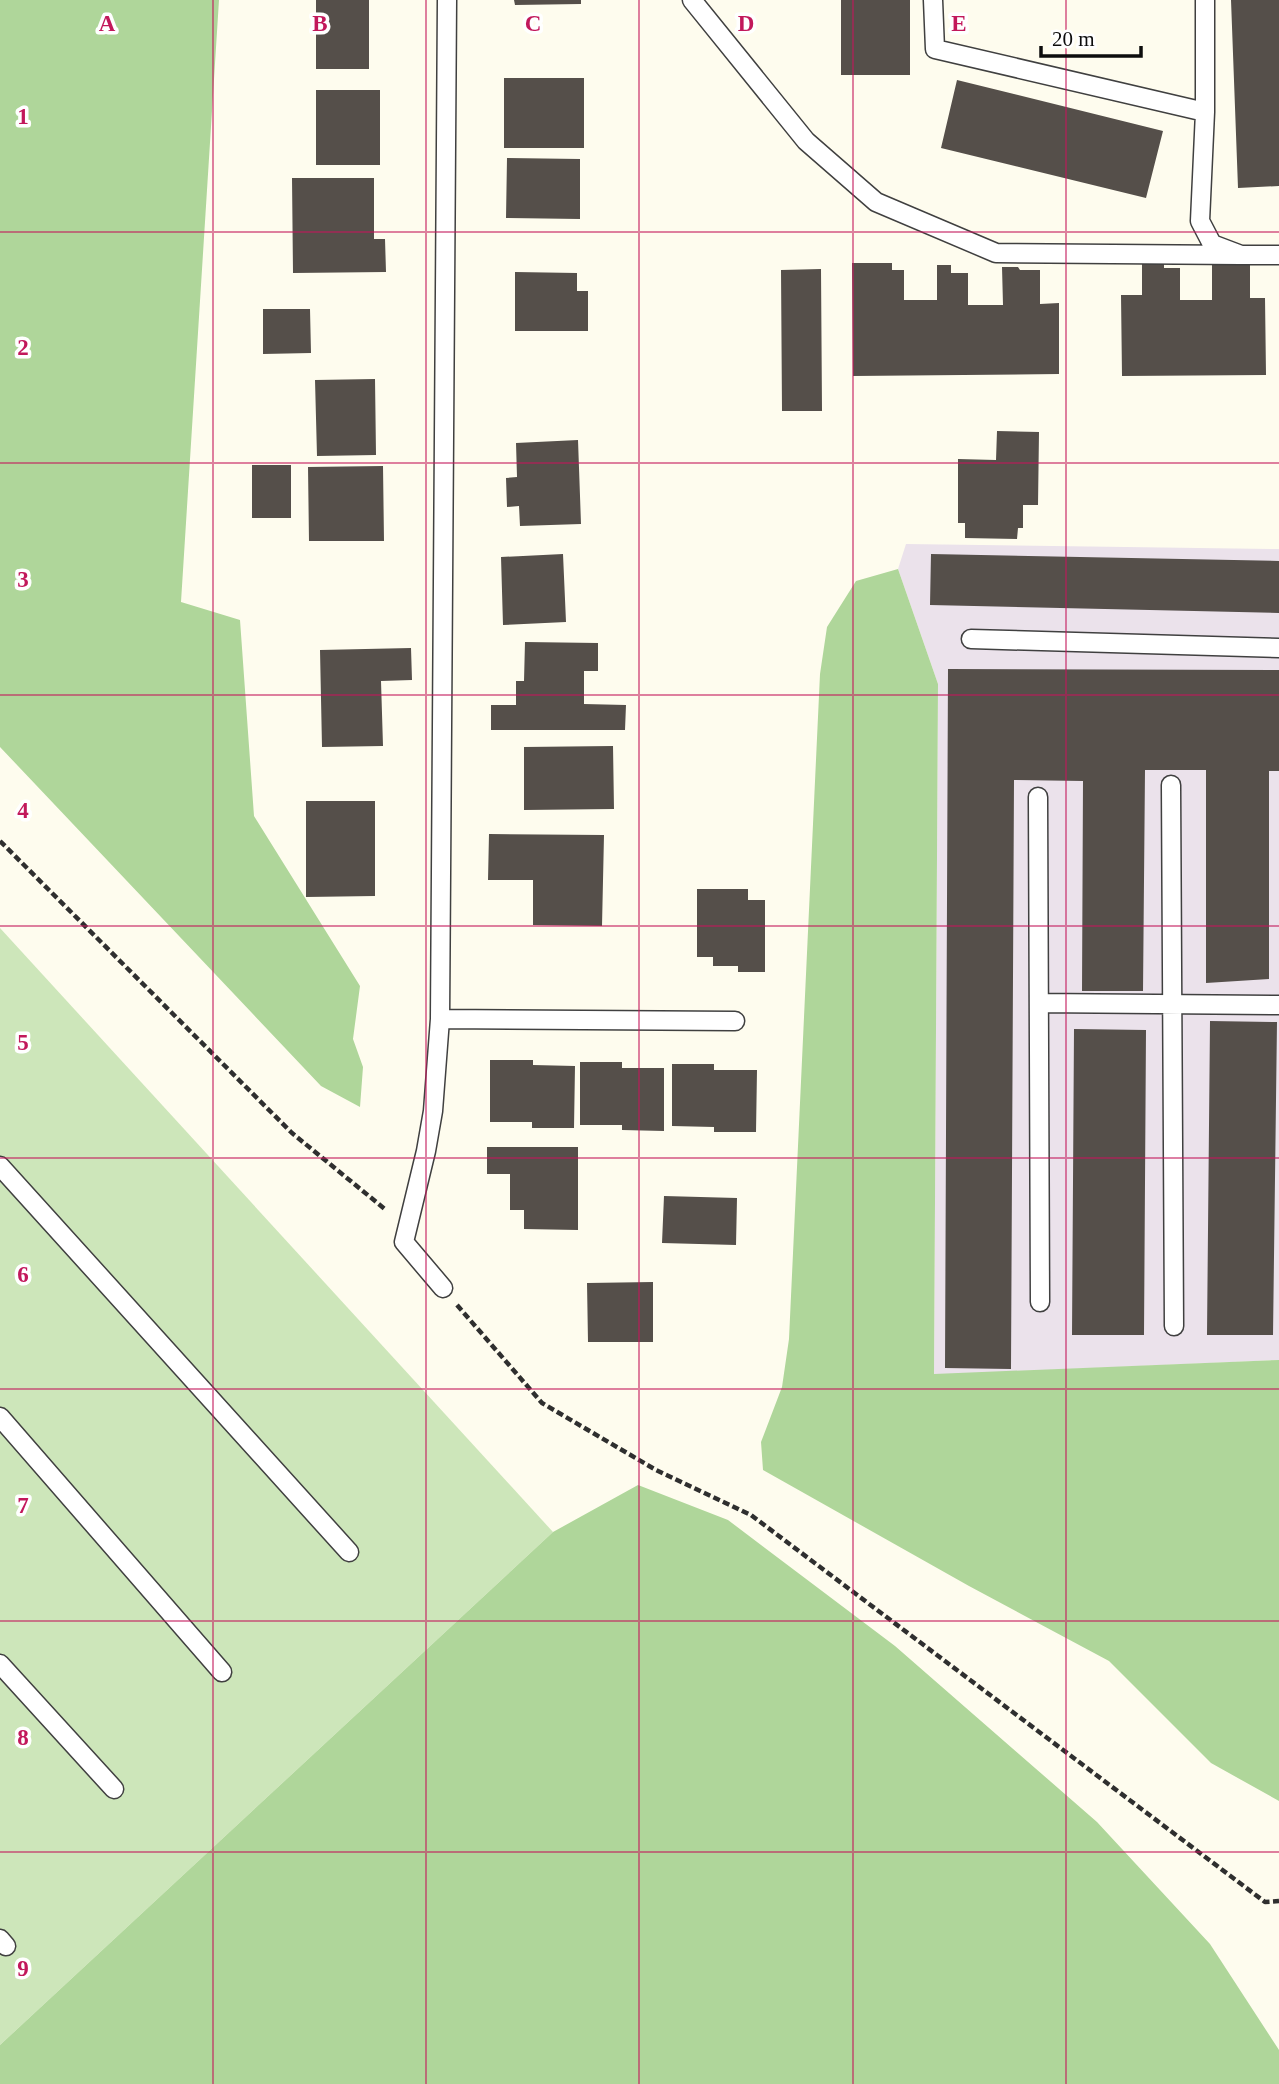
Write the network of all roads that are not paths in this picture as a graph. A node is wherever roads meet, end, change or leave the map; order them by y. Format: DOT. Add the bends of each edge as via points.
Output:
graph roads {
  1 [pos="447,0"];
  2 [pos="692,0"];
  3 [pos="933,0"];
  4 [pos="1205,0"];
  5 [pos="1205,112"];
  6 [pos="1241,255"];
  7 [pos="1279,255"];
  8 [pos="971,639"];
  9 [pos="1279,648"];
  10 [pos="1171,785"];
  11 [pos="1038,797"];
  12 [pos="1039,1003"];
  13 [pos="1174,1004"];
  14 [pos="1279,1005"];
  15 [pos="440,1018"];
  16 [pos="734,1021"];
  17 [pos="0,1166"];
  18 [pos="443,1288"];
  19 [pos="1040,1302"];
  20 [pos="1174,1326"];
  21 [pos="0,1417"];
  22 [pos="349,1552"];
  23 [pos="0,1664"];
  24 [pos="222,1672"];
  25 [pos="114,1790"];
  1 -- 15 [label="lane"];
  2 -- 6 [label="lane" via="806,141 876,202 996,253"];
  3 -- 5 [label="lane" via="935,49"];
  4 -- 5 [label="lane"];
  5 -- 6 [label="lane" via="1200,221 1212,244"];
  6 -- 7 [label="lane"];
  8 -- 9 [label="lane"];
  10 -- 13 [label="lane"];
  11 -- 12 [label="lane"];
  12 -- 13 [label="lane"];
  12 -- 19 [label="lane"];
  13 -- 14 [label="lane"];
  13 -- 20 [label="lane"];
  15 -- 16 [label="lane"];
  15 -- 18 [label="lane" via="433,1111 404,1242"];
  17 -- 22 [label="lane"];
  21 -- 24 [label="lane"];
  23 -- 25 [label="lane"];
}
